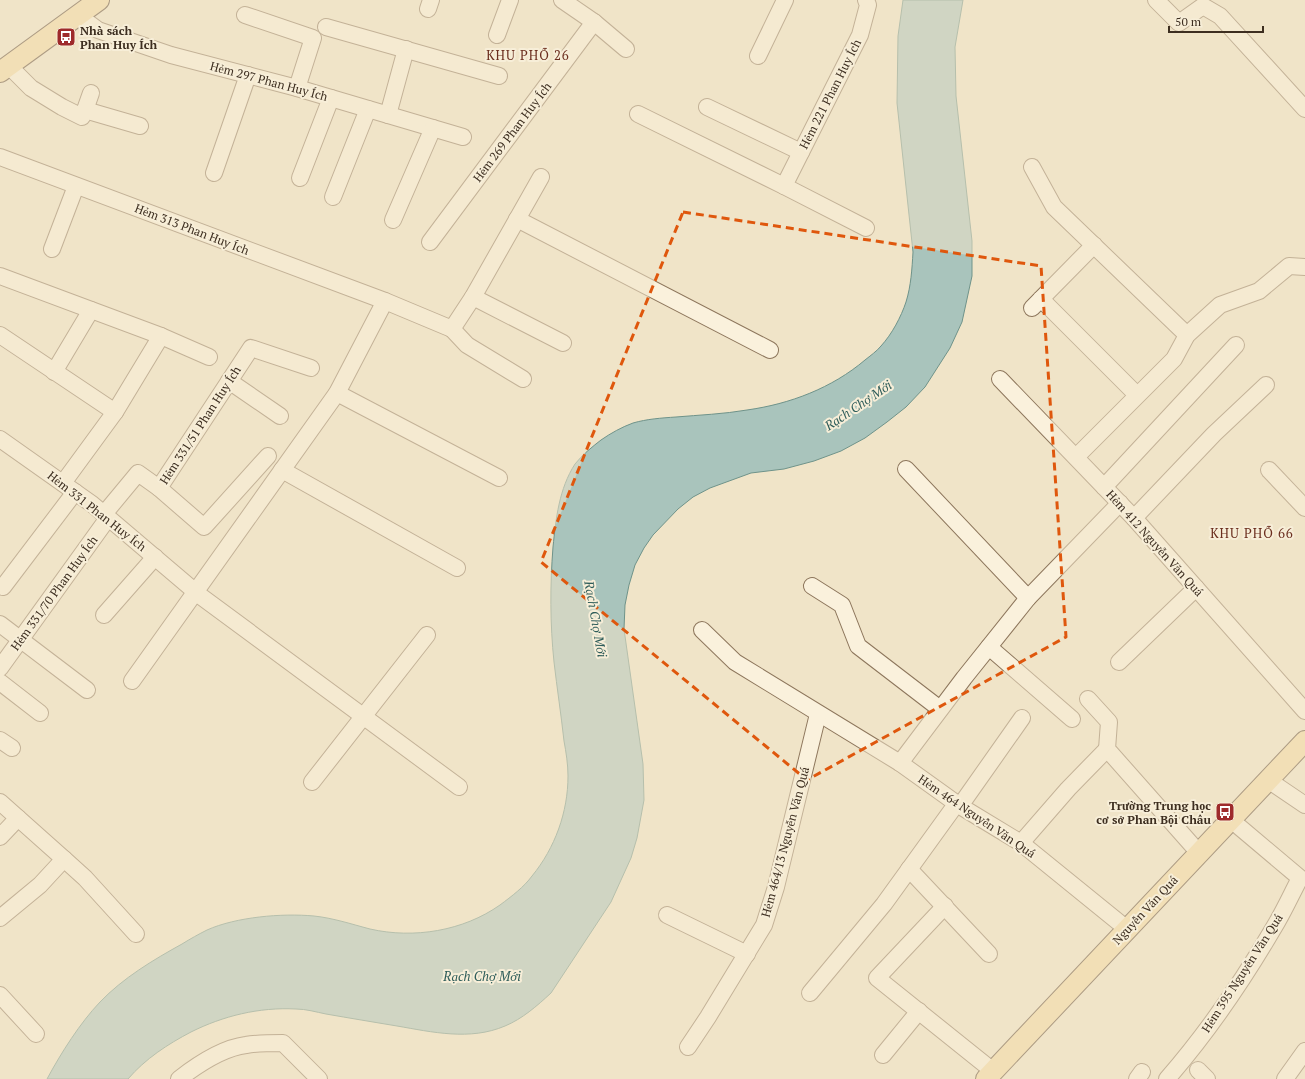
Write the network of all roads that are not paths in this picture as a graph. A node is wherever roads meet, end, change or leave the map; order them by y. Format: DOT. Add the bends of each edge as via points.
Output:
graph roads {
  1 [pos="100,0"];
  2 [pos="510,0"];
  3 [pos="562,0"];
  4 [pos="786,0"];
  5 [pos="866,0"];
  6 [pos="1156,0"];
  7 [pos="245,15"];
  8 [pos="79,16"];
  9 [pos="594,22"];
  10 [pos="326,27"];
  11 [pos="497,35"];
  12 [pos="406,49"];
  13 [pos="626,49"];
  14 [pos="758,56"];
  15 [pos="5,69"];
  16 [pos="248,75"];
  17 [pos="499,76"];
  18 [pos="297,88"];
  19 [pos="91,92"];
  20 [pos="331,98"];
  21 [pos="707,107"];
  22 [pos="368,109"];
  23 [pos="1305,109"];
  24 [pos="85,110"];
  25 [pos="638,114"];
  26 [pos="388,115"];
  27 [pos="140,126"];
  28 [pos="433,128"];
  29 [pos="463,137"];
  30 [pos="801,152"];
  31 [pos="0,157"];
  32 [pos="1032,167"];
  33 [pos="214,173"];
  34 [pos="540,177"];
  35 [pos="300,178"];
  36 [pos="76,186"];
  37 [pos="784,186"];
  38 [pos="333,197"];
  39 [pos="517,219"];
  40 [pos="394,220"];
  41 [pos="866,228"];
  42 [pos="430,242"];
  43 [pos="1094,246"];
  44 [pos="52,249"];
  45 [pos="1305,267"];
  46 [pos="0,276"];
  47 [pos="473,297"];
  48 [pos="385,301"];
  49 [pos="91,310"];
  50 [pos="452,329"];
  51 [pos="0,335"];
  52 [pos="1187,335"];
  53 [pos="161,336"];
  54 [pos="563,343"];
  55 [pos="1236,345"];
  56 [pos="770,350"];
  57 [pos="210,357"];
  58 [pos="311,368"];
  59 [pos="54,372"];
  60 [pos="523,379"];
  61 [pos="1000,379"];
  62 [pos="229,381"];
  63 [pos="1266,385"];
  64 [pos="337,393"];
  65 [pos="1137,395"];
  66 [pos="115,412"];
  67 [pos="280,416"];
  68 [pos="0,440"];
  69 [pos="268,456"];
  70 [pos="1076,457"];
  71 [pos="906,468"];
  72 [pos="282,470"];
  73 [pos="1269,470"];
  74 [pos="499,478"];
  75 [pos="69,487"];
  76 [pos="1104,487"];
  77 [pos="159,488"];
  78 [pos="1120,502"];
  79 [pos="1305,508"];
  80 [pos="106,516"];
  81 [pos="1134,518"];
  82 [pos="155,557"];
  83 [pos="457,568"];
  84 [pos="812,586"];
  85 [pos="3,587"];
  86 [pos="1196,588"];
  87 [pos="193,590"];
  88 [pos="1028,598"];
  89 [pos="104,615"];
  90 [pos="0,624"];
  91 [pos="702,630"];
  92 [pos="427,635"];
  93 [pos="21,640"];
  94 [pos="989,647"];
  95 [pos="1119,662"];
  96 [pos="0,668"];
  97 [pos="132,681"];
  98 [pos="0,682"];
  99 [pos="87,690"];
  100 [pos="1088,699"];
  101 [pos="940,709"];
  102 [pos="1305,711"];
  103 [pos="40,713"];
  104 [pos="818,714"];
  105 [pos="365,716"];
  106 [pos="1022,718"];
  107 [pos="1072,718"];
  108 [pos="1305,741"];
  109 [pos="1107,749"];
  110 [pos="900,764"];
  111 [pos="1268,780"];
  112 [pos="312,782"];
  113 [pos="459,787"];
  114 [pos="0,802"];
  115 [pos="958,804"];
  116 [pos="1305,805"];
  117 [pos="18,818"];
  118 [pos="1230,820"];
  119 [pos="0,837"];
  120 [pos="1021,843"];
  121 [pos="1199,852"];
  122 [pos="64,859"];
  123 [pos="909,869"];
  124 [pos="945,906"];
  125 [pos="667,915"];
  126 [pos="0,918"];
  127 [pos="1127,929"];
  128 [pos="136,934"];
  129 [pos="747,954"];
  130 [pos="989,954"];
  131 [pos="810,993"];
  132 [pos="0,995"];
  133 [pos="919,1011"];
  134 [pos="36,1034"];
  135 [pos="688,1047"];
  136 [pos="1305,1051"];
  137 [pos="883,1055"];
  138 [pos="990,1075"];
  139 [pos="179,1079"];
  140 [pos="319,1079"];
  141 [pos="1167,1079"];
  142 [pos="1285,1079"];
  1 -- 8 [label="main road"];
  2 -- 11 [label="street"];
  3 -- 9 [label="street"];
  4 -- 14 [label="street"];
  5 -- 30 [label="street, Hẻm 221 Phan Huy Ích" via="868,5 860,35"];
  6 -- 23 [label="street" via="1179,23 1203,6 1220,16"];
  7 -- 18 [label="street" via="313,38"];
  8 -- 15 [label="main road"];
  8 -- 16 [label="street, Hẻm 297 Phan Huy Ích" via="98,30 171,55"];
  9 -- 13 [label="street"];
  9 -- 42 [label="street, Hẻm 269 Phan Huy Ích"];
  10 -- 12 [label="street"];
  12 -- 17 [label="street"];
  12 -- 26 [label="street"];
  15 -- 24 [label="street" via="62,107 82,117"];
  16 -- 18 [label="street, Hẻm 297 Phan Huy Ích"];
  16 -- 33 [label="street"];
  18 -- 20 [label="street, Hẻm 297 Phan Huy Ích"];
  19 -- 24 [label="street"];
  20 -- 22 [label="street, Hẻm 297 Phan Huy Ích"];
  20 -- 35 [label="street"];
  21 -- 30 [label="street"];
  22 -- 26 [label="street, Hẻm 297 Phan Huy Ích"];
  22 -- 38 [label="street"];
  24 -- 27 [label="street"];
  25 -- 37 [label="street"];
  26 -- 28 [label="street, Hẻm 297 Phan Huy Ích"];
  28 -- 29 [label="street, Hẻm 297 Phan Huy Ích"];
  28 -- 40 [label="street"];
  30 -- 37 [label="street, Hẻm 221 Phan Huy Ích"];
  31 -- 36 [label="street, Hẻm 313 Phan Huy Ích"];
  32 -- 43 [label="street" via="1054,207"];
  34 -- 39 [label="street"];
  36 -- 44 [label="street"];
  36 -- 48 [label="street, Hẻm 313 Phan Huy Ích"];
  37 -- 41 [label="street"];
  39 -- 47 [label="street"];
  39 -- 56 [label="street"];
  43 -- 52 [label="street"];
  43 -- 65 [label="street" via="1037,304"];
  45 -- 52 [label="street" via="1289,266 1259,292 1220,305"];
  46 -- 49 [label="street"];
  47 -- 50 [label="street"];
  47 -- 54 [label="street"];
  48 -- 50 [label="street, Hẻm 313 Phan Huy Ích"];
  48 -- 64 [label="street"];
  49 -- 53 [label="street"];
  49 -- 59 [label="street"];
  50 -- 60 [label="street" via="467,345"];
  51 -- 59 [label="street"];
  52 -- 65 [label="street" via="1174,358"];
  53 -- 57 [label="street"];
  53 -- 66 [label="street"];
  55 -- 76 [label="street"];
  58 -- 62 [label="street, Hẻm 331/51 Phan Huy Ích" via="251,348"];
  59 -- 66 [label="street"];
  61 -- 70 [label="street, Hẻm 412 Nguyễn Văn Quá"];
  62 -- 67 [label="street"];
  62 -- 77 [label="street, Hẻm 331/51 Phan Huy Ích"];
  63 -- 81 [label="street" via="1214,434"];
  64 -- 72 [label="street"];
  64 -- 74 [label="street"];
  65 -- 70 [label="street"];
  66 -- 75 [label="street"];
  68 -- 75 [label="street, Hẻm 331 Phan Huy Ích"];
  69 -- 77 [label="street" via="204,527"];
  70 -- 76 [label="street, Hẻm 412 Nguyễn Văn Quá"];
  71 -- 88 [label="street"];
  72 -- 83 [label="street"];
  72 -- 87 [label="street"];
  73 -- 79 [label="street"];
  75 -- 80 [label="street, Hẻm 331 Phan Huy Ích"];
  75 -- 85 [label="street"];
  76 -- 78 [label="street, Hẻm 412 Nguyễn Văn Quá"];
  77 -- 80 [label="street, Hẻm 331/51 Phan Huy Ích" via="138,473"];
  78 -- 81 [label="street, Hẻm 412 Nguyễn Văn Quá"];
  78 -- 88 [label="street"];
  80 -- 82 [label="street, Hẻm 331 Phan Huy Ích"];
  80 -- 93 [label="street, Hẻm 331/70 Phan Huy Ích"];
  81 -- 86 [label="street, Hẻm 412 Nguyễn Văn Quá"];
  82 -- 87 [label="street, Hẻm 331 Phan Huy Ích"];
  82 -- 89 [label="street"];
  84 -- 101 [label="street" via="842,605 858,646"];
  86 -- 95 [label="street"];
  86 -- 102 [label="street, Hẻm 412 Nguyễn Văn Quá"];
  87 -- 97 [label="street"];
  87 -- 105 [label="street, Hẻm 331 Phan Huy Ích"];
  88 -- 94 [label="street"];
  90 -- 93 [label="street"];
  91 -- 104 [label="street, Hẻm 464 Nguyễn Văn Quá" via="735,662"];
  92 -- 105 [label="street"];
  93 -- 96 [label="street, Hẻm 331/70 Phan Huy Ích"];
  93 -- 99 [label="street"];
  94 -- 101 [label="street"];
  94 -- 107 [label="street"];
  98 -- 103 [label="street"];
  100 -- 109 [label="street" via="1109,722"];
  101 -- 110 [label="street"];
  104 -- 110 [label="street, Hẻm 464 Nguyễn Văn Quá"];
  104 -- 129 [label="street, Hẻm 464/13 Nguyễn Văn Quá" via="776,887 764,925"];
  105 -- 112 [label="street"];
  105 -- 113 [label="street, Hẻm 331 Phan Huy Ích"];
  106 -- 115 [label="street"];
  108 -- 111 [label="main road, Nguyễn Văn Quá"];
  109 -- 120 [label="street"];
  109 -- 121 [label="street"];
  110 -- 115 [label="street, Hẻm 464 Nguyễn Văn Quá"];
  111 -- 116 [label="street"];
  111 -- 118 [label="main road, Nguyễn Văn Quá"];
  114 -- 117 [label="street"];
  115 -- 120 [label="street, Hẻm 464 Nguyễn Văn Quá"];
  115 -- 123 [label="street"];
  117 -- 119 [label="street"];
  117 -- 122 [label="street"];
  118 -- 121 [label="main road, Nguyễn Văn Quá"];
  118 -- 141 [label="street, Hẻm 395 Nguyễn Văn Quá" via="1300,878 1274,928 1222,1008"];
  120 -- 127 [label="street, Hẻm 464 Nguyễn Văn Quá"];
  121 -- 127 [label="main road, Nguyễn Văn Quá"];
  122 -- 126 [label="street" via="40,885"];
  122 -- 128 [label="street"];
  123 -- 124 [label="street"];
  123 -- 131 [label="street" via="884,904"];
  124 -- 130 [label="street"];
  124 -- 133 [label="street" via="877,978"];
  125 -- 129 [label="street"];
  127 -- 138 [label="main road, Nguyễn Văn Quá"];
  129 -- 135 [label="street, Hẻm 464/13 Nguyễn Văn Quá"];
  132 -- 134 [label="street"];
  133 -- 137 [label="street"];
  133 -- 138 [label="street"];
  136 -- 142 [label="street"];
  139 -- 140 [label="street" via="198,1064 223,1052 244,1045 283,1043"];
}
